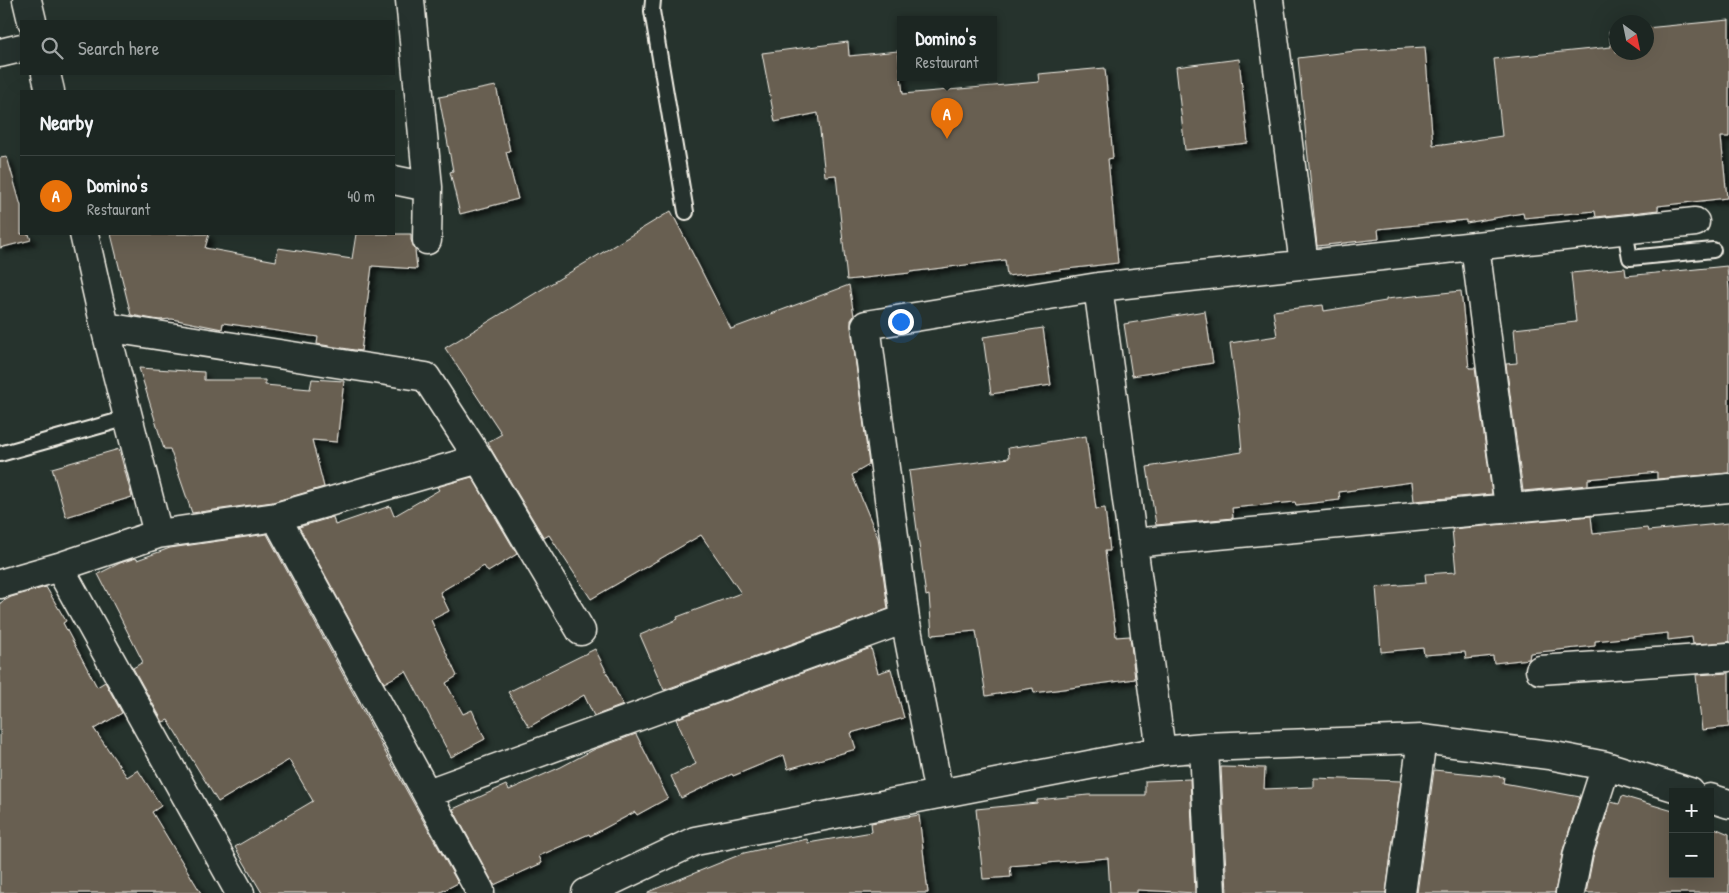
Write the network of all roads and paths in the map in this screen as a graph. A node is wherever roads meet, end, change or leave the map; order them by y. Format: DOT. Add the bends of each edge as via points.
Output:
graph roads {
  1 [pos="27,0"];
  2 [pos="410,0"];
  3 [pos="653,0"];
  4 [pos="1268,0"];
  5 [pos="32,20"];
  6 [pos="20,48"];
  7 [pos="0,53"];
  8 [pos="46,75"];
  9 [pos="50,90"];
  10 [pos="395,180"];
  11 [pos="428,187"];
  12 [pos="686,212"];
  13 [pos="1684,224"];
  14 [pos="1625,230"];
  15 [pos="84,235"];
  16 [pos="427,240"];
  17 [pos="1475,246"];
  18 [pos="1712,250"];
  19 [pos="1676,254"];
  20 [pos="1304,264"];
  21 [pos="1098,288"];
  22 [pos="105,327"];
  23 [pos="128,418"];
  24 [pos="0,454"];
  25 [pos="479,459"];
  26 [pos="1729,488"];
  27 [pos="1510,508"];
  28 [pos="276,517"];
  29 [pos="158,534"];
  30 [pos="1132,543"];
  31 [pos="59,568"];
  32 [pos="0,584"];
  33 [pos="905,619"];
  34 [pos="581,631"];
  35 [pos="1729,657"];
  36 [pos="1540,670"];
  37 [pos="1422,739"];
  38 [pos="1204,747"];
  39 [pos="1160,751"];
  40 [pos="1606,766"];
  41 [pos="1677,788"];
  42 [pos="428,793"];
  43 [pos="939,794"];
  44 [pos="1714,799"];
  45 [pos="1729,804"];
  46 [pos="478,892"];
  47 [pos="240,893"];
  48 [pos="586,893"];
  49 [pos="1211,893"];
  50 [pos="1402,893"];
  51 [pos="1570,893"];
  1 -- 5 [label="street"];
  2 -- 11 [label="street"];
  3 -- 12 [label="lane" via="652,11"];
  4 -- 20 [label="street"];
  6 -- 7 [label="street"];
  8 -- 9 [label="street"];
  10 -- 11 [label="street"];
  11 -- 16 [label="street"];
  13 -- 14 [label="street"];
  13 -- 19 [label="lane"];
  14 -- 17 [label="street"];
  14 -- 19 [label="lane" via="1630,258"];
  15 -- 22 [label="street"];
  17 -- 20 [label="street"];
  17 -- 27 [label="street"];
  18 -- 19 [label="lane"];
  20 -- 21 [label="street"];
  21 -- 30 [label="street"];
  21 -- 33 [label="street" via="866,324"];
  22 -- 23 [label="street"];
  22 -- 25 [label="street" via="426,377"];
  23 -- 24 [label="lane"];
  23 -- 29 [label="street"];
  25 -- 28 [label="street"];
  25 -- 34 [label="street"];
  26 -- 27 [label="street"];
  27 -- 30 [label="street"];
  28 -- 29 [label="street"];
  28 -- 42 [label="street"];
  29 -- 31 [label="street"];
  30 -- 39 [label="street"];
  31 -- 32 [label="street"];
  31 -- 47 [label="street"];
  33 -- 42 [label="street"];
  33 -- 43 [label="street"];
  35 -- 36 [label="street"];
  37 -- 38 [label="street"];
  37 -- 40 [label="street" via="1549,755"];
  37 -- 50 [label="street"];
  38 -- 39 [label="street"];
  38 -- 49 [label="street"];
  39 -- 43 [label="street"];
  40 -- 41 [label="street"];
  40 -- 51 [label="street" via="1578,854"];
  42 -- 46 [label="street"];
  43 -- 48 [label="street" via="695,841"];
  44 -- 45 [label="street"];
}
